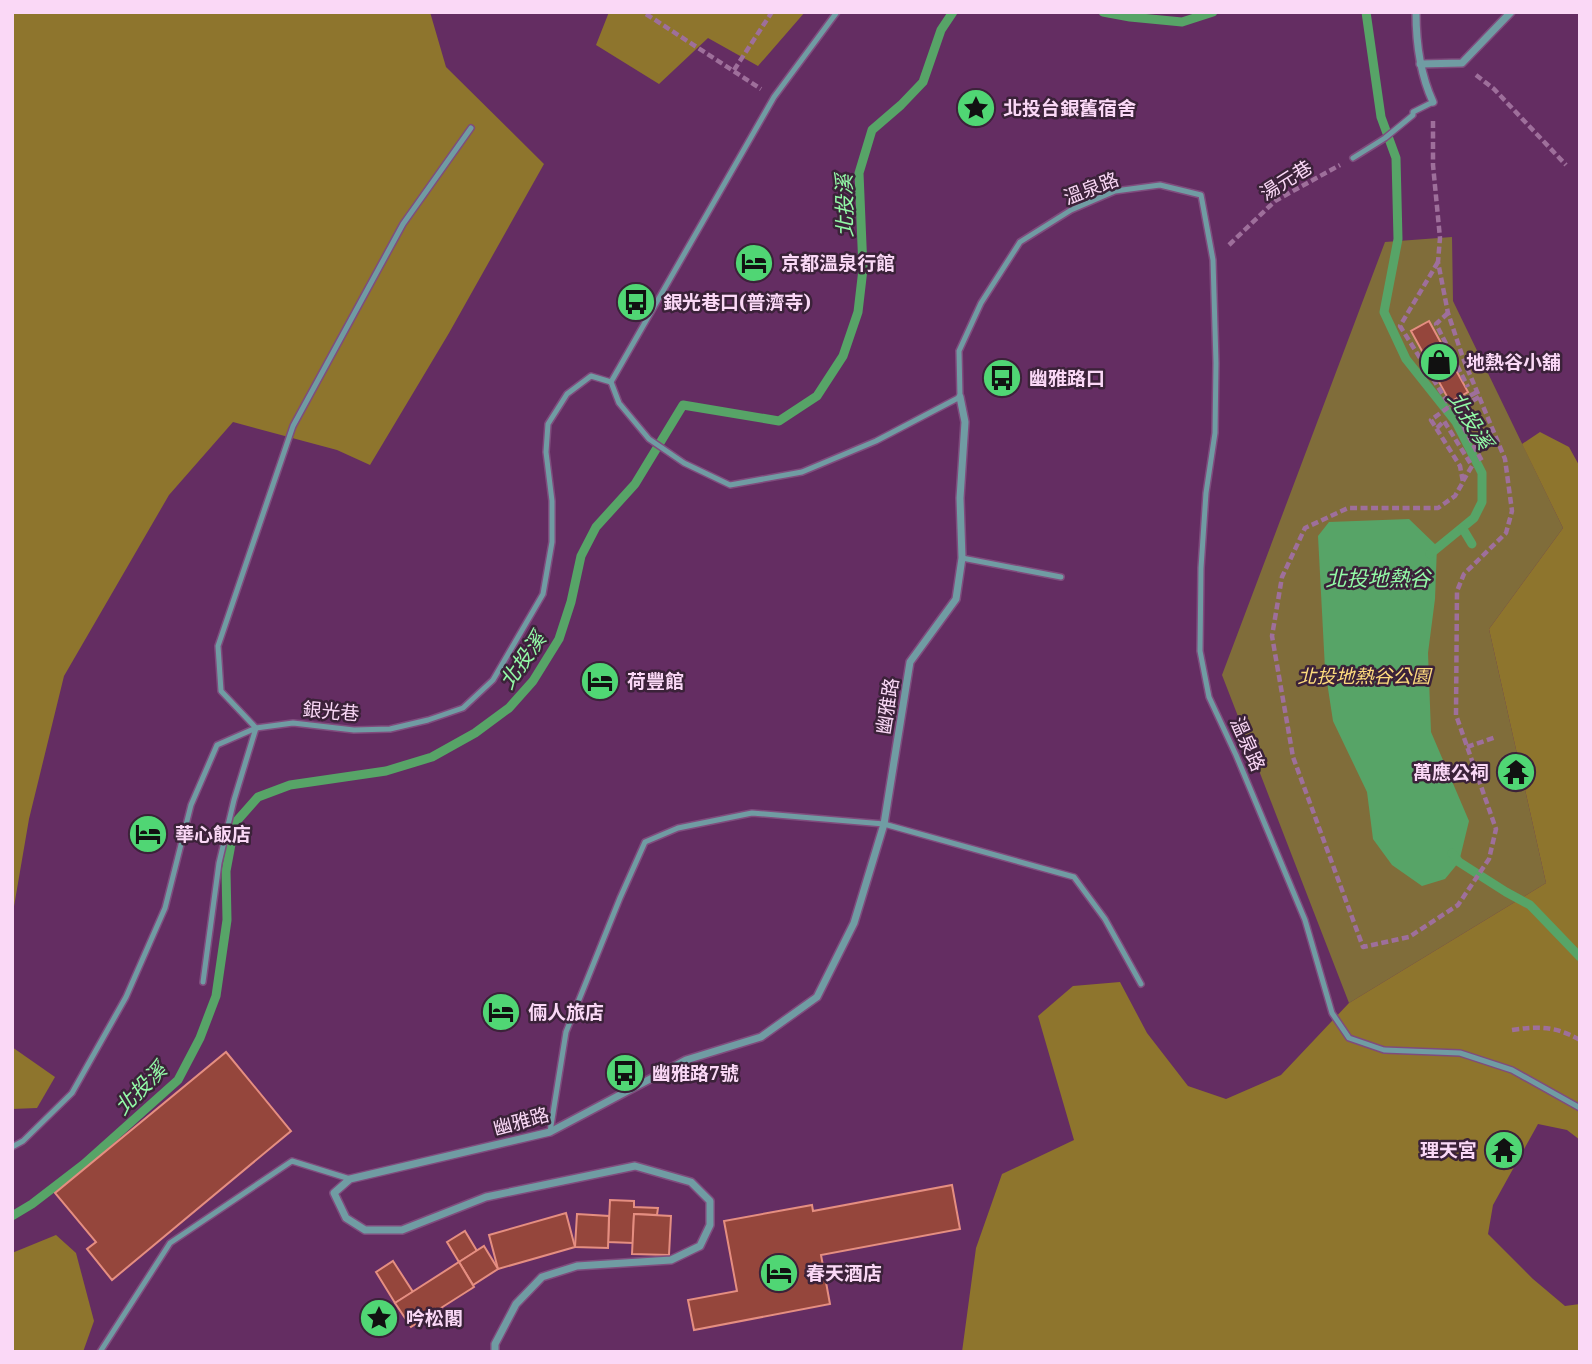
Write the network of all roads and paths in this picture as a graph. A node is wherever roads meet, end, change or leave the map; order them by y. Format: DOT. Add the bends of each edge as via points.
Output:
graph roads {
  1 [pos="772,12"];
  2 [pos="837,12"];
  3 [pos="1416,12"];
  4 [pos="1511,12"];
  5 [pos="646,14"];
  6 [pos="1462,63"];
  7 [pos="1420,64"];
  8 [pos="734,70"];
  9 [pos="774,97"];
  10 [pos="1433,103"];
  11 [pos="471,128"];
  12 [pos="1353,158"];
  13 [pos="1566,165"];
  14 [pos="1213,260"];
  15 [pos="1438,262"];
  16 [pos="1448,313"];
  17 [pos="611,382"];
  18 [pos="1468,387"];
  19 [pos="1478,395"];
  20 [pos="960,397"];
  21 [pos="1464,402"];
  22 [pos="1450,406"];
  23 [pos="1437,428"];
  24 [pos="1482,461"];
  25 [pos="1463,482"];
  26 [pos="962,558"];
  27 [pos="1061,577"];
  28 [pos="256,728"];
  29 [pos="1496,737"];
  30 [pos="1467,747"];
  31 [pos="884,824"];
  32 [pos="203,982"];
  33 [pos="1141,984"];
  34 [pos="1512,1030"];
  35 [pos="1580,1040"];
  36 [pos="1580,1108"];
  37 [pos="550,1132"];
  38 [pos="12,1147"];
  39 [pos="350,1179"];
  40 [pos="100,1352"];
  41 [pos="495,1352"];
  1 -- 8 [label="path"];
  2 -- 9 [label="lane"];
  3 -- 7 [label="street"];
  4 -- 6 [label="street"];
  5 -- 8 [label="path"];
  6 -- 7 [label="street"];
  6 -- 13 [label="path" via="1494,89"];
  7 -- 10 [label="street"];
  8 -- 9 [label="path"];
  9 -- 17 [label="lane"];
  10 -- 12 [label="lane" via="1413,112 1385,138"];
  10 -- 15 [label="path"];
  11 -- 28 [label="lane" via="403,224 293,426 218,646 221,691"];
  12 -- 14 [label="path, 湯元巷" via="1275,201"];
  14 -- 20 [label="lane, 溫泉路" via="1201,195 1160,185 1115,191 1071,210 1020,242 981,303 959,351"];
  14 -- 36 [label="lane, 溫泉路" via="1215,433 1206,493 1200,651 1209,697 1305,920 1332,1013 1349,1038 1384,1050 1460,1053 1512,1070"];
  15 -- 16 [label="path"];
  15 -- 22 [label="path" via="1400,326"];
  16 -- 18 [label="path" via="1436,324"];
  16 -- 19 [label="path"];
  17 -- 20 [label="lane" via="619,403 649,439 684,463 730,485 802,471 876,442"];
  17 -- 28 [label="lane, 銀光巷" via="591,376 567,394 548,424 552,542 542,594 492,680 463,708 390,729 293,723"];
  19 -- 21 [label="path"];
  19 -- 30 [label="path" via="1505,459 1512,511 1506,533 1464,574 1457,591 1455,715"];
  20 -- 26 [label="street, 幽雅路" via="965,422"];
  21 -- 22 [label="path"];
  21 -- 24 [label="path" via="1457,415"];
  22 -- 23 [label="path" via="1432,420"];
  23 -- 25 [label="path" via="1460,466"];
  23 -- 25 [label="path" via="1444,421 1472,466"];
  25 -- 30 [label="path" via="1455,496 1438,508 1348,508 1305,527 1282,577 1272,636 1293,757 1363,947 1409,937 1458,905 1489,859 1496,829"];
  26 -- 27 [label="lane"];
  26 -- 31 [label="street, 幽雅路" via="956,599 910,662"];
  28 -- 32 [label="lane" via="219,863"];
  28 -- 38 [label="lane, 銀光巷" via="217,745 191,806 164,908 126,997 72,1093"];
  29 -- 30 [label="path"];
  31 -- 33 [label="lane" via="1074,877 1105,919"];
  31 -- 37 [label="street, 幽雅路" via="854,923 817,997 761,1037 686,1060"];
  31 -- 37 [label="lane" via="752,813 678,828 645,842 566,1032"];
  34 -- 35 [label="path" via="1541,1026"];
  37 -- 39 [label="street, 幽雅路"];
  39 -- 40 [label="lane" via="292,1161 170,1243"];
  39 -- 41 [label="street" via="334,1193 346,1218 365,1230 402,1230 486,1197 635,1166 691,1182 710,1202 710,1225 700,1246 690,1251 671,1259 577,1266 542,1277 516,1304"];
}
